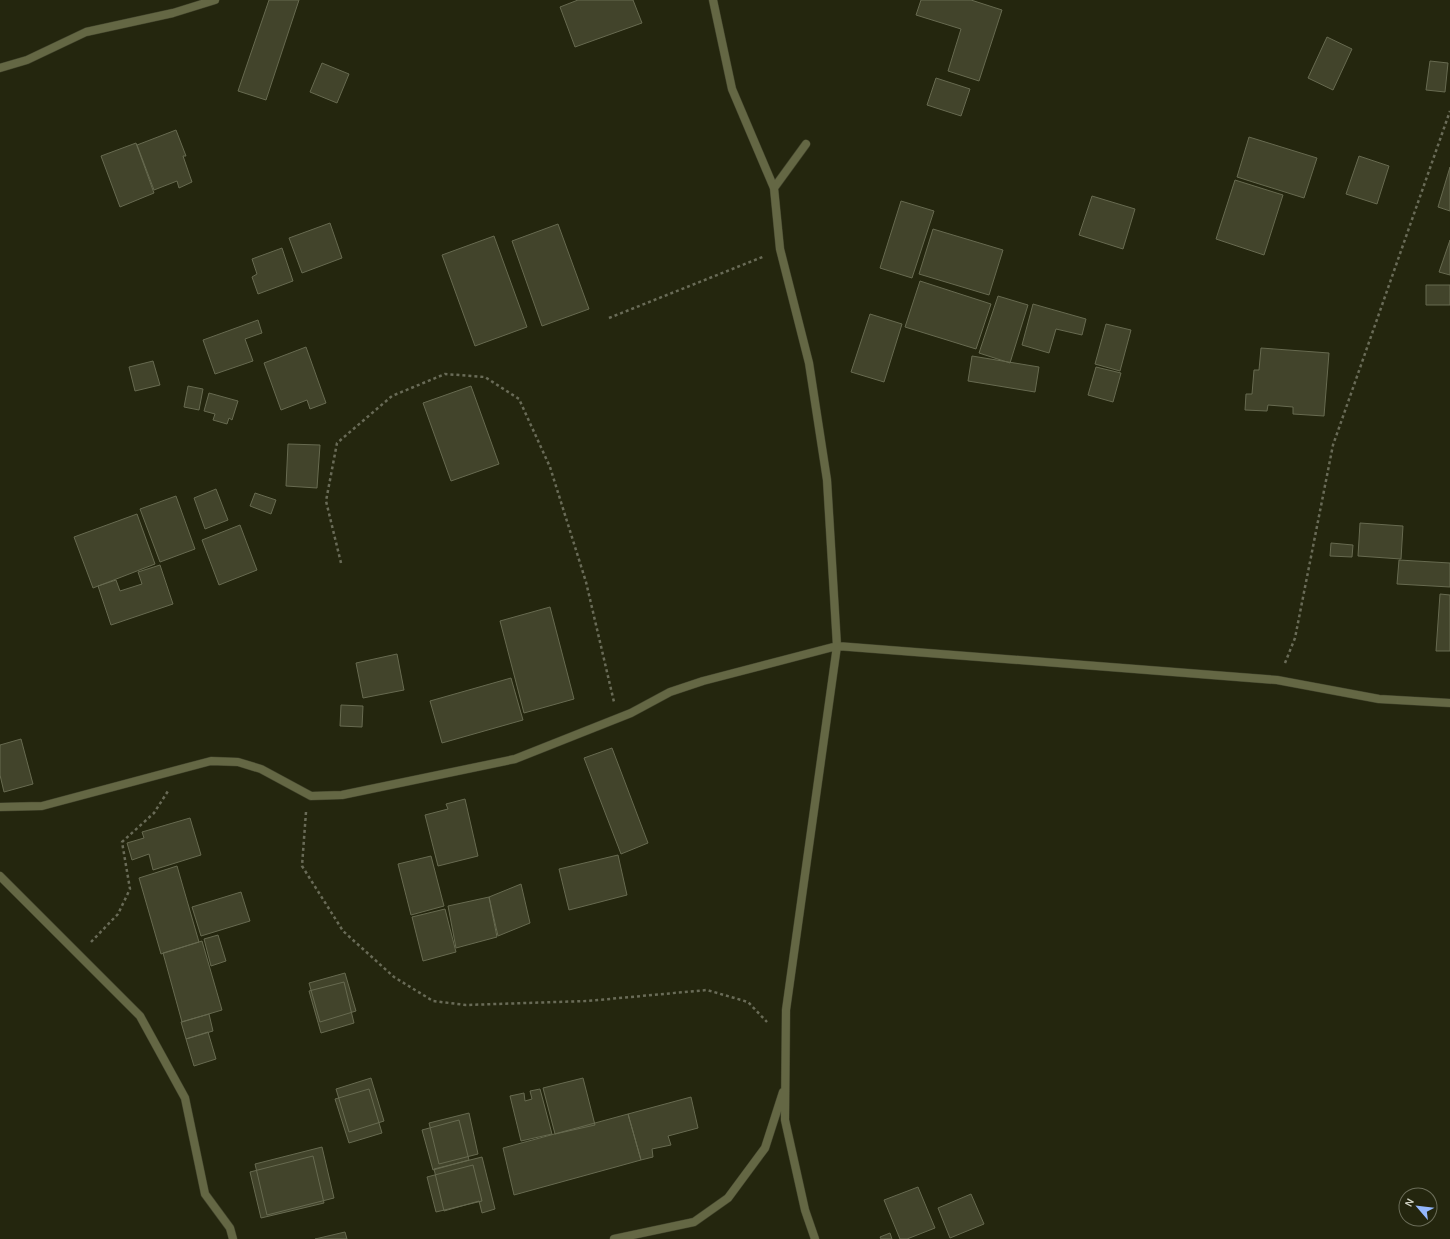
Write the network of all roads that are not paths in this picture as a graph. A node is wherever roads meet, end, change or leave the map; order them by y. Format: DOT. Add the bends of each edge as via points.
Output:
graph roads {
  1 [pos="215,0"];
  2 [pos="713,0"];
  3 [pos="0,68"];
  4 [pos="806,144"];
  5 [pos="774,188"];
  6 [pos="837,646"];
  7 [pos="1450,703"];
  8 [pos="0,807"];
  9 [pos="0,876"];
  10 [pos="786,1086"];
  11 [pos="233,1239"];
  12 [pos="614,1239"];
  13 [pos="815,1239"];
  1 -- 3 [label="street" via="173,13 86,32 27,60"];
  2 -- 5 [label="street" via="732,89"];
  4 -- 5 [label="street"];
  5 -- 6 [label="street" via="780,249 809,363 827,480"];
  6 -- 7 [label="street" via="1277,680 1379,699"];
  6 -- 8 [label="street" via="670,692 618,718 515,759 342,795 310,796 261,769 238,762 211,761 42,806"];
  6 -- 10 [label="street" via="786,1010"];
  9 -- 11 [label="street" via="140,1016 185,1098 205,1194 230,1228"];
  10 -- 12 [label="street" via="765,1148 728,1198 694,1222"];
  10 -- 13 [label="street" via="785,1120 805,1210"];
}
